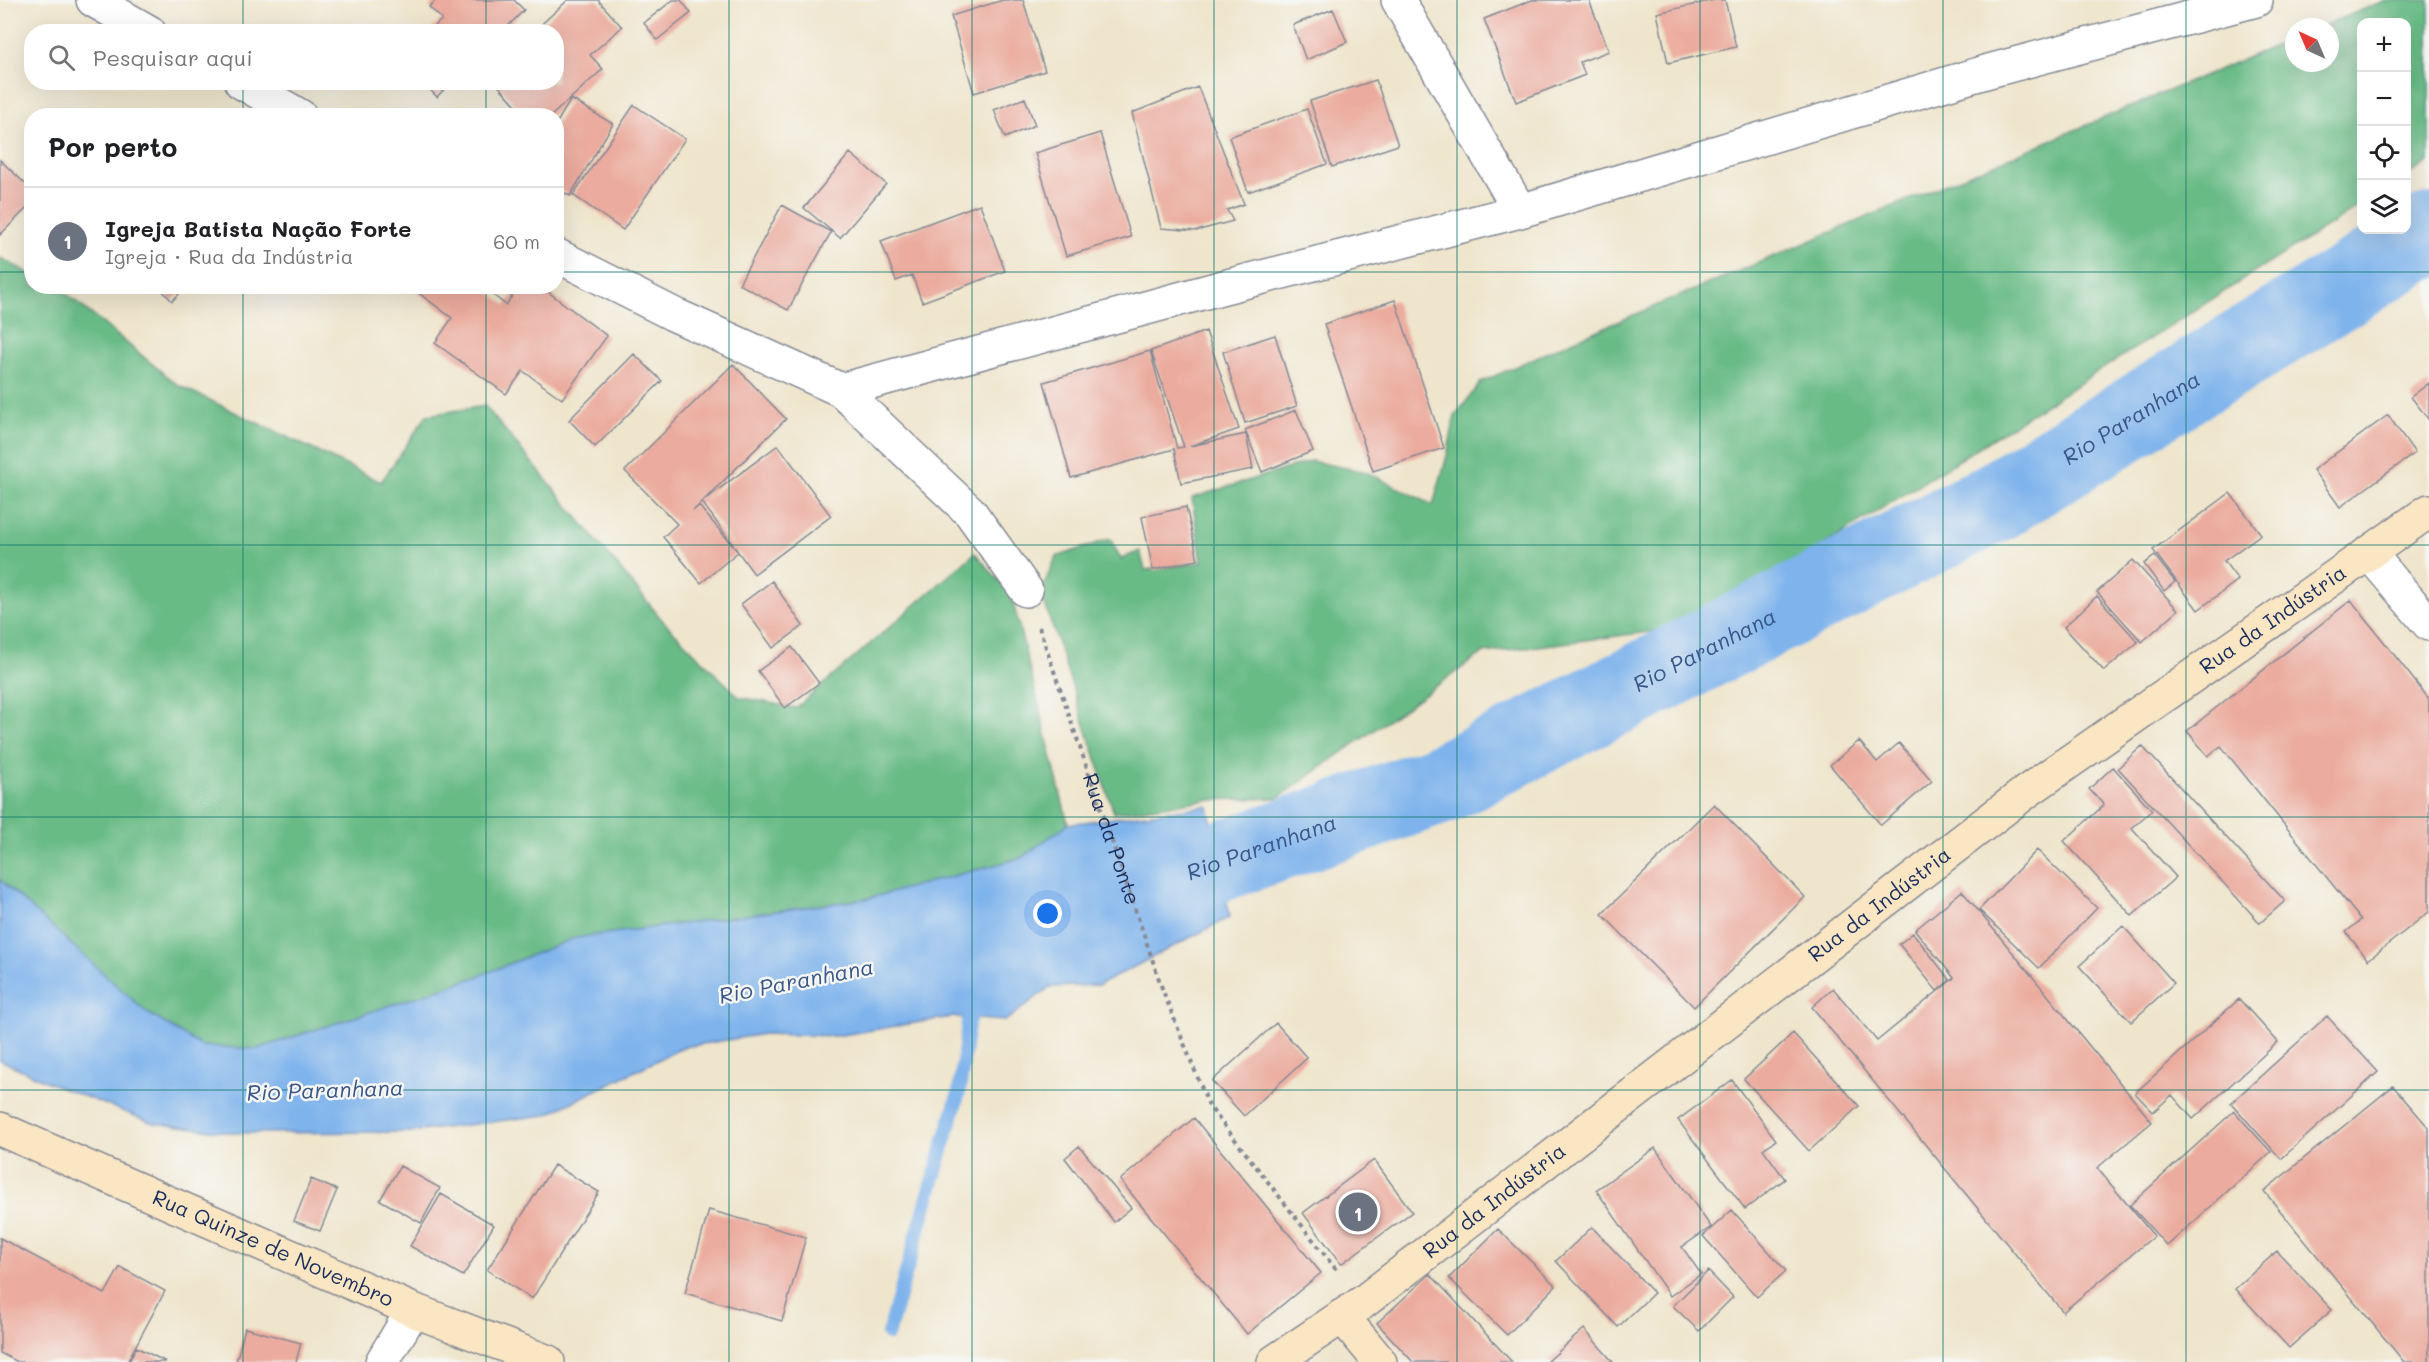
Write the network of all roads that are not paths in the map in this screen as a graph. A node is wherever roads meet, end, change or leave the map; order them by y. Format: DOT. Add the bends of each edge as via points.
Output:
graph roads {
  1 [pos="93,0"];
  2 [pos="1398,0"];
  3 [pos="2256,0"];
  4 [pos="135,24"];
  5 [pos="255,90"];
  6 [pos="286,108"];
  7 [pos="1520,211"];
  8 [pos="564,259"];
  9 [pos="841,390"];
  10 [pos="2429,511"];
  11 [pos="2369,553"];
  12 [pos="1026,590"];
  13 [pos="2429,624"];
  14 [pos="0,1129"];
  15 [pos="413,1310"];
  16 [pos="1352,1310"];
  17 [pos="382,1362"];
  18 [pos="548,1362"];
  19 [pos="1274,1362"];
  20 [pos="1380,1362"];
  1 -- 4 [label="street"];
  2 -- 7 [label="street"];
  3 -- 7 [label="street" via="1989,71"];
  5 -- 6 [label="street"];
  7 -- 9 [label="street"];
  8 -- 9 [label="street" via="673,314"];
  9 -- 12 [label="street" via="970,512"];
  10 -- 11 [label="main road, Rua da Indústria"];
  11 -- 13 [label="street"];
  11 -- 16 [label="main road, Rua da Indústria" via="2026,792"];
  14 -- 15 [label="main road, Rua Quinze de Novembro"];
  15 -- 17 [label="street"];
  15 -- 18 [label="main road, Rua Quinze de Novembro"];
  16 -- 19 [label="main road"];
  16 -- 20 [label="main road"];
}
